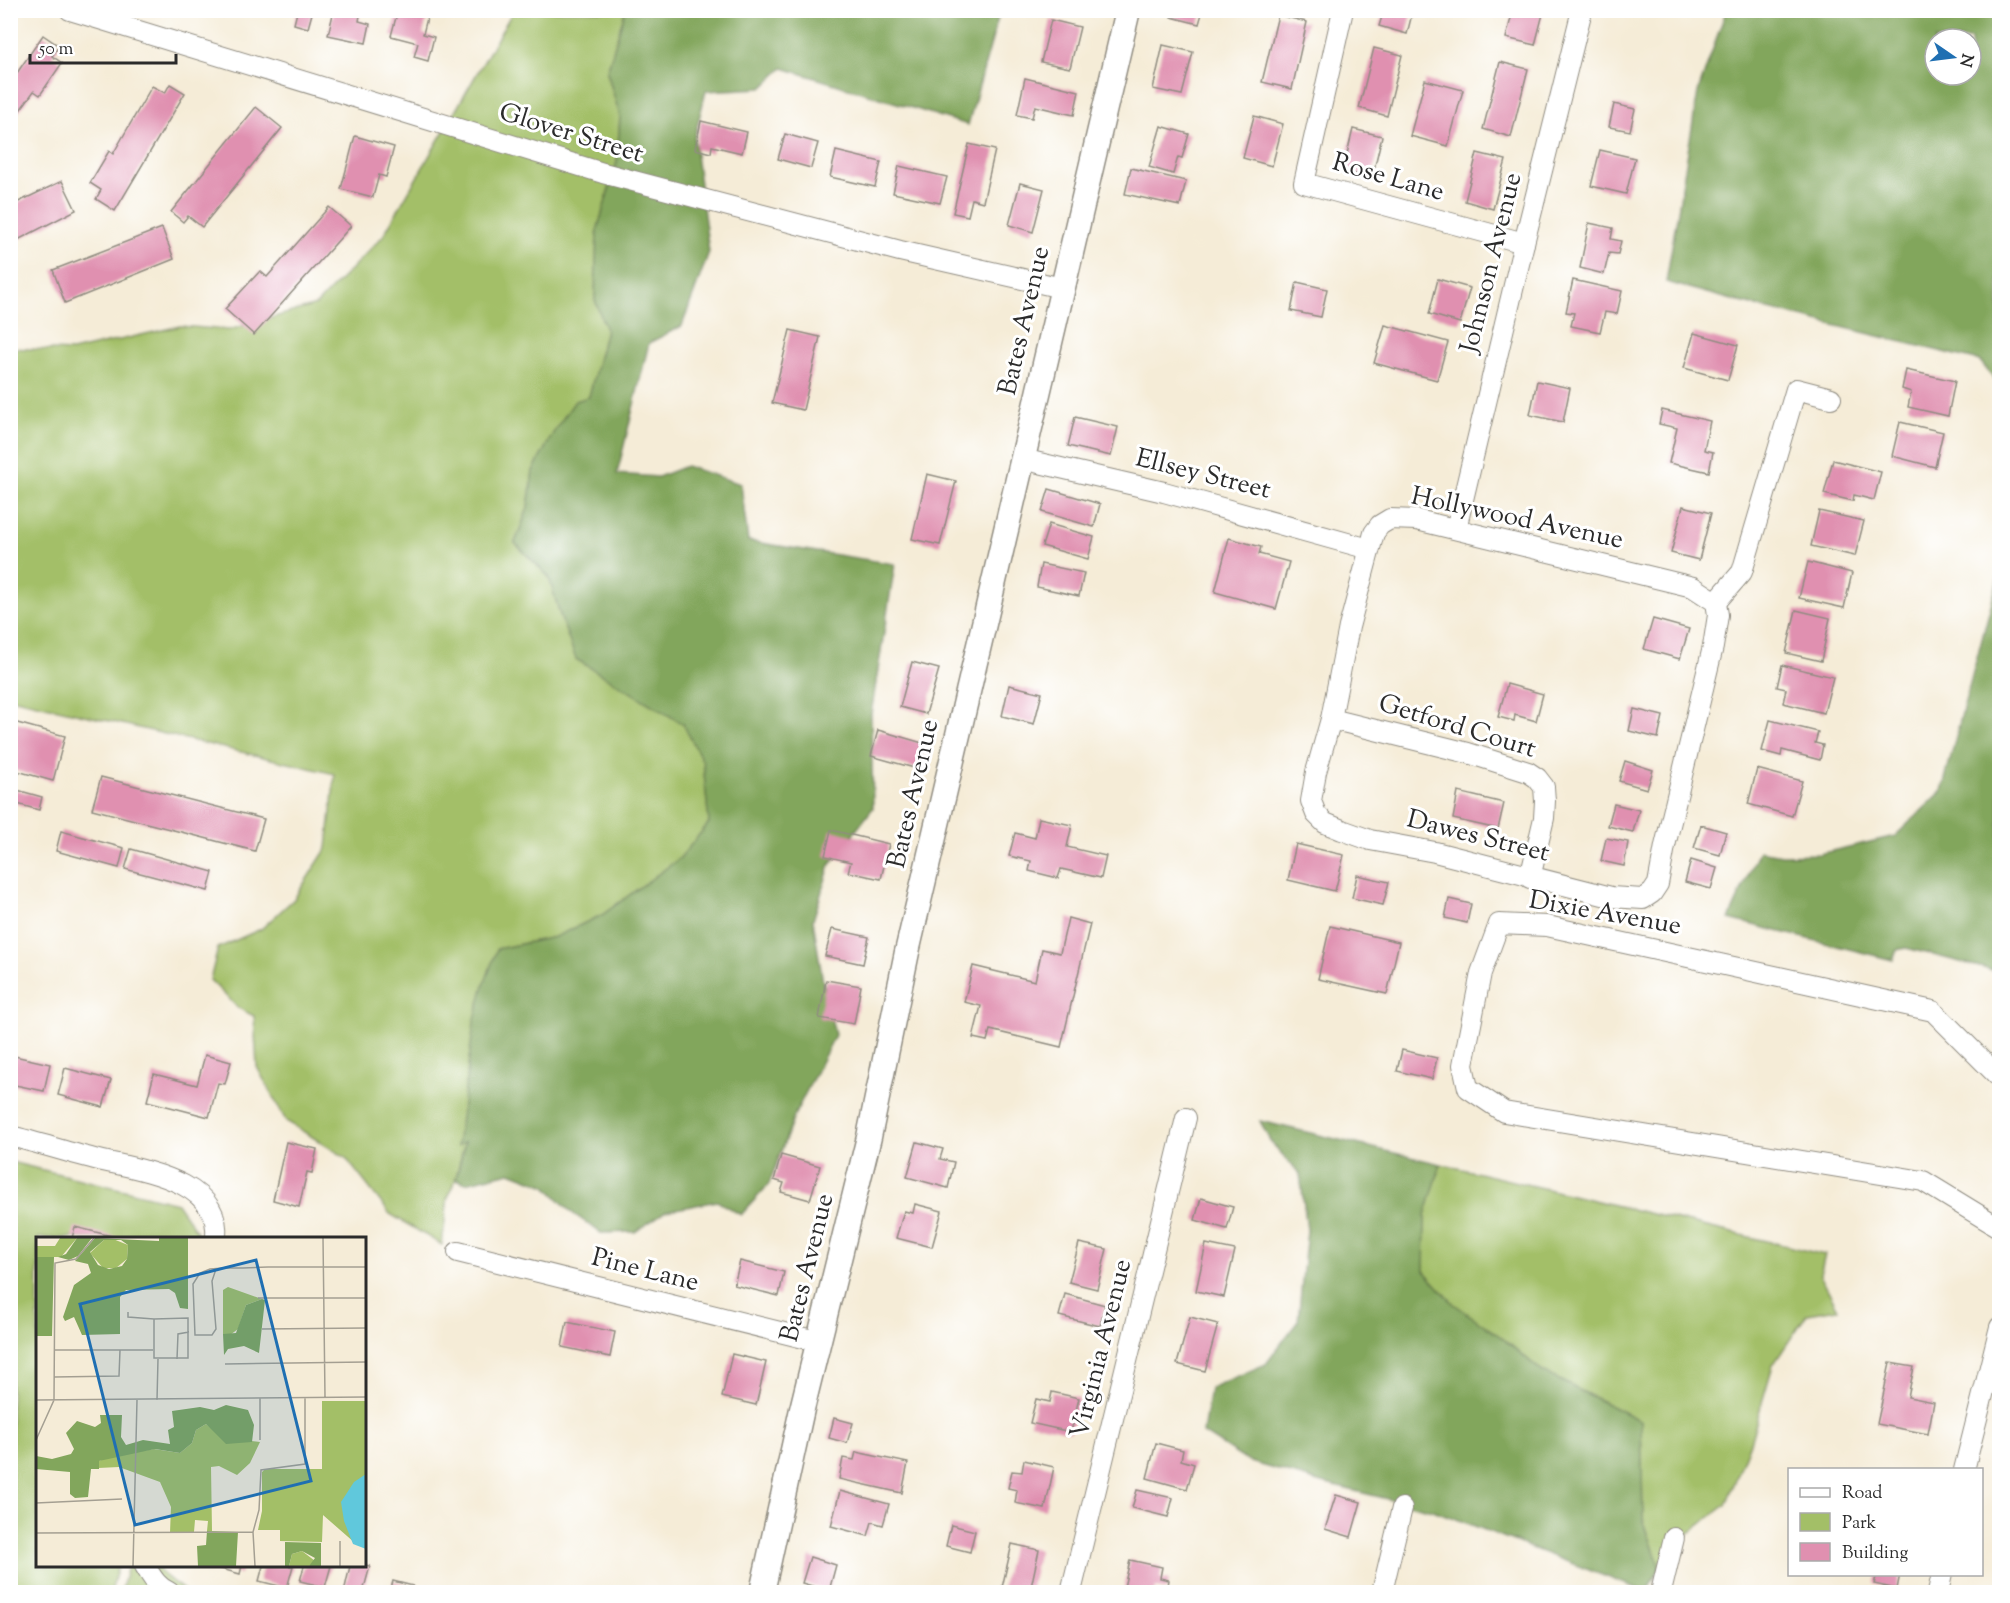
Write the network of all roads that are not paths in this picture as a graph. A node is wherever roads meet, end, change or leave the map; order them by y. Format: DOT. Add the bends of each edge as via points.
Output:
graph roads {
  1 [pos="70,10"];
  2 [pos="1128,10"];
  3 [pos="1343,10"];
  4 [pos="1582,10"];
  5 [pos="1524,243"];
  6 [pos="1062,288"];
  7 [pos="1831,398"];
  8 [pos="1022,459"];
  9 [pos="1456,529"];
  10 [pos="1369,549"];
  11 [pos="1716,602"];
  12 [pos="1331,719"];
  13 [pos="1313,809"];
  14 [pos="1530,878"];
  15 [pos="2000,1078"];
  16 [pos="1186,1118"];
  17 [pos="10,1136"];
  18 [pos="2000,1228"];
  19 [pos="216,1237"];
  20 [pos="458,1252"];
  21 [pos="2000,1327"];
  22 [pos="820,1342"];
  23 [pos="1965,1468"];
  24 [pos="1402,1508"];
  25 [pos="1674,1539"];
  26 [pos="146,1567"];
  27 [pos="1942,1576"];
  28 [pos="170,1593"];
  29 [pos="762,1593"];
  30 [pos="1071,1593"];
  31 [pos="1382,1593"];
  32 [pos="1661,1593"];
  33 [pos="1938,1593"];
  1 -- 6 [label="street, Glover Street" via="603,173 891,249"];
  2 -- 6 [label="street, Bates Avenue"];
  3 -- 5 [label="street, Rose Lane" via="1304,183"];
  4 -- 5 [label="street, Johnson Avenue"];
  5 -- 9 [label="street, Johnson Avenue"];
  6 -- 8 [label="street, Bates Avenue"];
  7 -- 11 [label="street" via="1796,389 1742,572"];
  8 -- 10 [label="street, Ellsey Street" via="1164,492"];
  8 -- 22 [label="street, Bates Avenue"];
  9 -- 10 [label="street, Hollywood Avenue" via="1417,520 1390,519 1374,533"];
  9 -- 11 [label="street, Hollywood Avenue" via="1692,587"];
  10 -- 12 [label="street, Hollywood Avenue"];
  11 -- 14 [label="street, Dawes Street" via="1713,646 1658,884 1652,893 1638,899 1611,897"];
  12 -- 13 [label="street, Hollywood Avenue" via="1316,772"];
  12 -- 14 [label="street, Getford Court" via="1468,753 1538,778 1544,787 1544,818"];
  13 -- 14 [label="street, Dawes Street" via="1325,823 1371,840 1435,852"];
  15 -- 18 [label="street, Dixie Avenue" via="1933,1011 1547,926 1499,924 1480,973 1463,1065 1468,1088 1504,1112 1923,1181"];
  16 -- 30 [label="street, Virginia Avenue"];
  17 -- 19 [label="street" via="138,1168 176,1182 198,1194 208,1205 214,1216"];
  20 -- 22 [label="street, Pine Lane"];
  21 -- 23 [label="street"];
  22 -- 29 [label="street, Bates Avenue"];
  24 -- 31 [label="street"];
  25 -- 32 [label="street"];
  26 -- 28 [label="street" via="162,1590"];
  27 -- 33 [label="street"];
}
